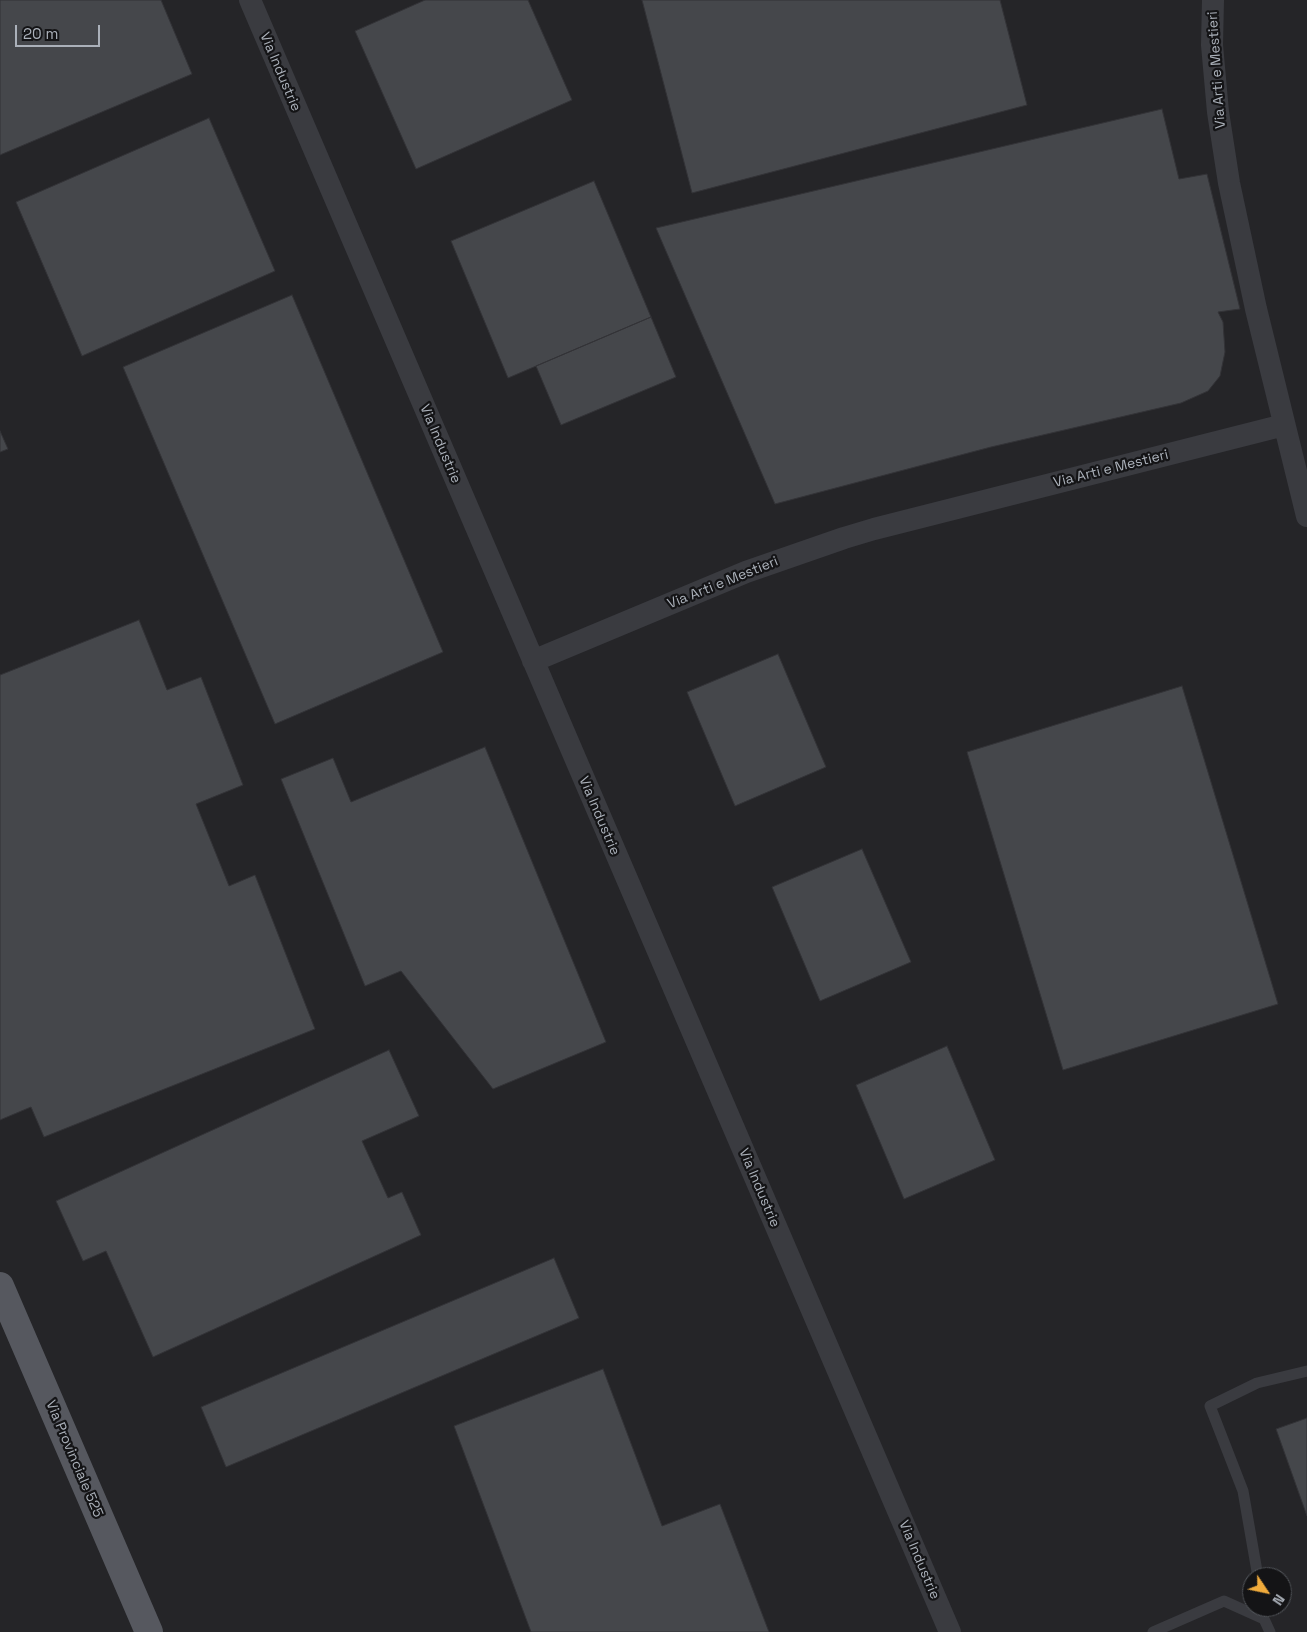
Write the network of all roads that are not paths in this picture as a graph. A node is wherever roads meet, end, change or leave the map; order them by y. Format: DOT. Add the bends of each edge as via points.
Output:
graph roads {
  1 [pos="250,0"];
  2 [pos="1213,0"];
  3 [pos="1284,425"];
  4 [pos="1307,516"];
  5 [pos="533,661"];
  6 [pos="0,1286"];
  7 [pos="1307,1371"];
  8 [pos="1256,1567"];
  9 [pos="1264,1619"];
  10 [pos="149,1632"];
  11 [pos="950,1632"];
  12 [pos="1153,1632"];
  13 [pos="1270,1632"];
  1 -- 5 [label="street, Via Industrie"];
  2 -- 3 [label="street, Via Arti e Mestieri" via="1212,45 1223,150"];
  3 -- 4 [label="street"];
  3 -- 5 [label="street, Via Arti e Mestieri" via="844,538 746,572"];
  5 -- 11 [label="street, Via Industrie"];
  6 -- 10 [label="main road, Via Provinciale 525"];
  7 -- 8 [label="lane" via="1257,1383 1210,1406 1243,1491"];
  9 -- 12 [label="lane" via="1224,1602"];
  9 -- 13 [label="lane"];
}
